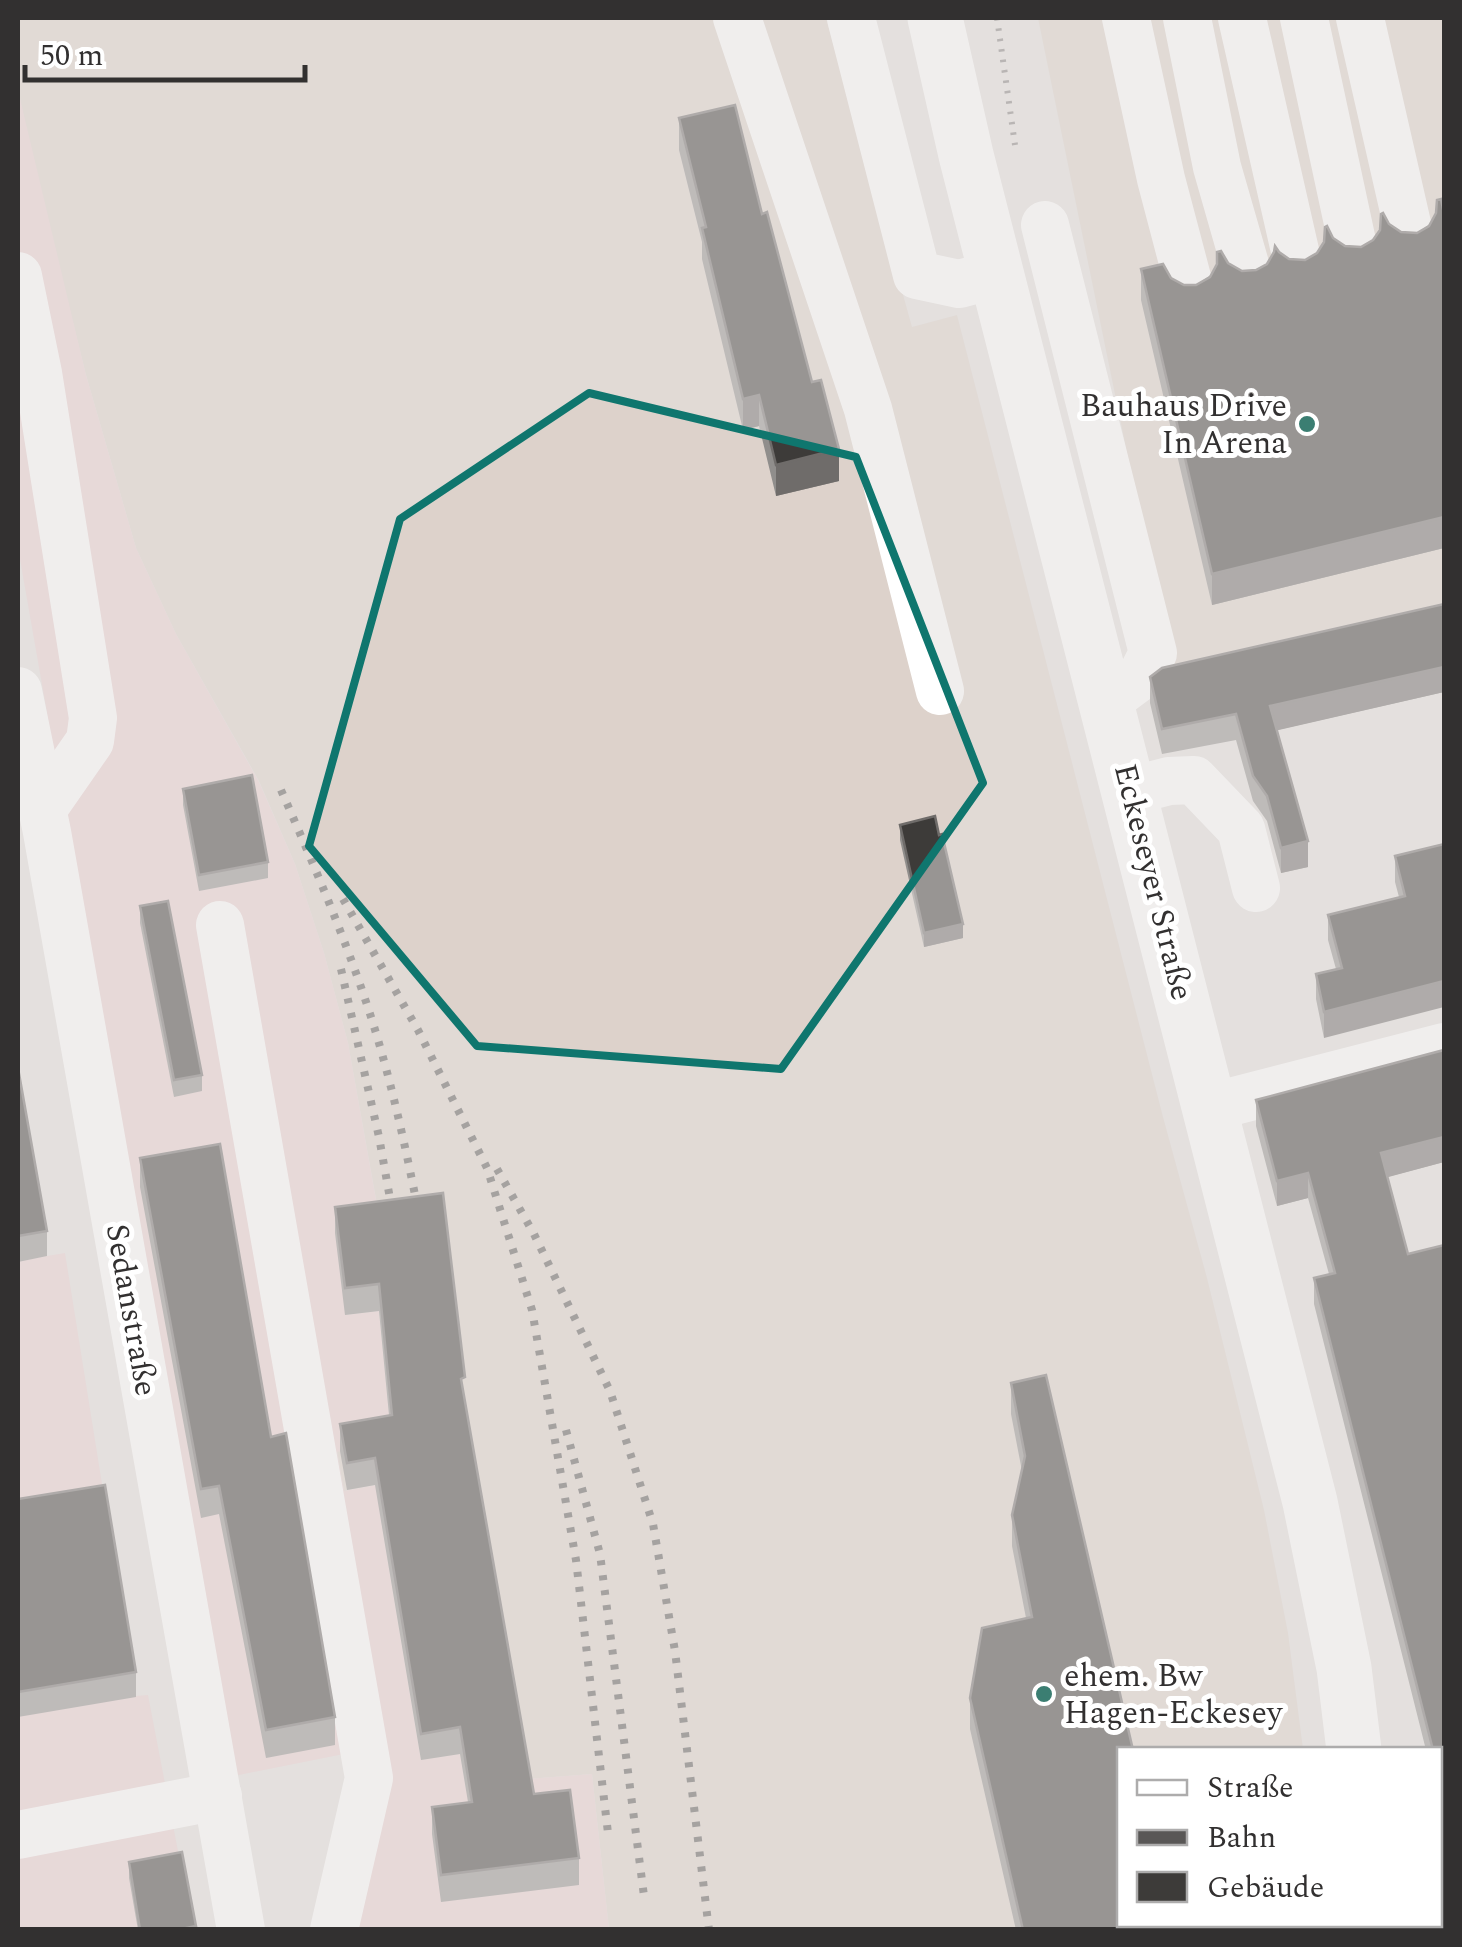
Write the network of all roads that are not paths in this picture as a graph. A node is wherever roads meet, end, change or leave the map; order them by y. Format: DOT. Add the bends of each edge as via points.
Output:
graph roads {
  1 [pos="737,18"];
  2 [pos="851,18"];
  3 [pos="935,18"];
  4 [pos="1126,18"];
  5 [pos="1187,18"];
  6 [pos="1242,18"];
  7 [pos="1304,18"];
  8 [pos="1360,18"];
  9 [pos="1045,225"];
  10 [pos="1410,238"];
  11 [pos="1354,251"];
  12 [pos="1298,264"];
  13 [pos="1248,275"];
  14 [pos="18,276"];
  15 [pos="1001,287"];
  16 [pos="1190,288"];
  17 [pos="1066,309"];
  18 [pos="18,690"];
  19 [pos="940,691"];
  20 [pos="1107,701"];
  21 [pos="1130,791"];
  22 [pos="42,810"];
  23 [pos="1256,888"];
  24 [pos="220,925"];
  25 [pos="1444,1047"];
  26 [pos="1211,1107"];
  27 [pos="1354,1747"];
  28 [pos="218,1796"];
  29 [pos="18,1836"];
  30 [pos="241,1930"];
  31 [pos="334,1930"];
  1 -- 19 [label="street" via="868,409"];
  2 -- 15 [label="street" via="918,276"];
  3 -- 15 [label="main road, Eckeseyer Straße"];
  4 -- 16 [label="street"];
  5 -- 13 [label="street"];
  6 -- 12 [label="street"];
  7 -- 11 [label="street"];
  8 -- 10 [label="street"];
  9 -- 17 [label="street"];
  14 -- 22 [label="street" via="93,718 90,741"];
  15 -- 17 [label="street"];
  15 -- 20 [label="main road, Eckeseyer Straße"];
  17 -- 20 [label="street" via="1153,653 1142,675"];
  18 -- 22 [label="street, Sedanstraße"];
  20 -- 21 [label="main road, Eckeseyer Straße"];
  21 -- 23 [label="street" via="1194,780 1241,829"];
  21 -- 26 [label="main road, Eckeseyer Straße"];
  22 -- 28 [label="street, Sedanstraße"];
  24 -- 31 [label="street" via="369,1778"];
  25 -- 26 [label="street"];
  26 -- 27 [label="main road, Eckeseyer Straße" via="1310,1502"];
  28 -- 29 [label="street"];
  28 -- 30 [label="street, Sedanstraße"];
}
